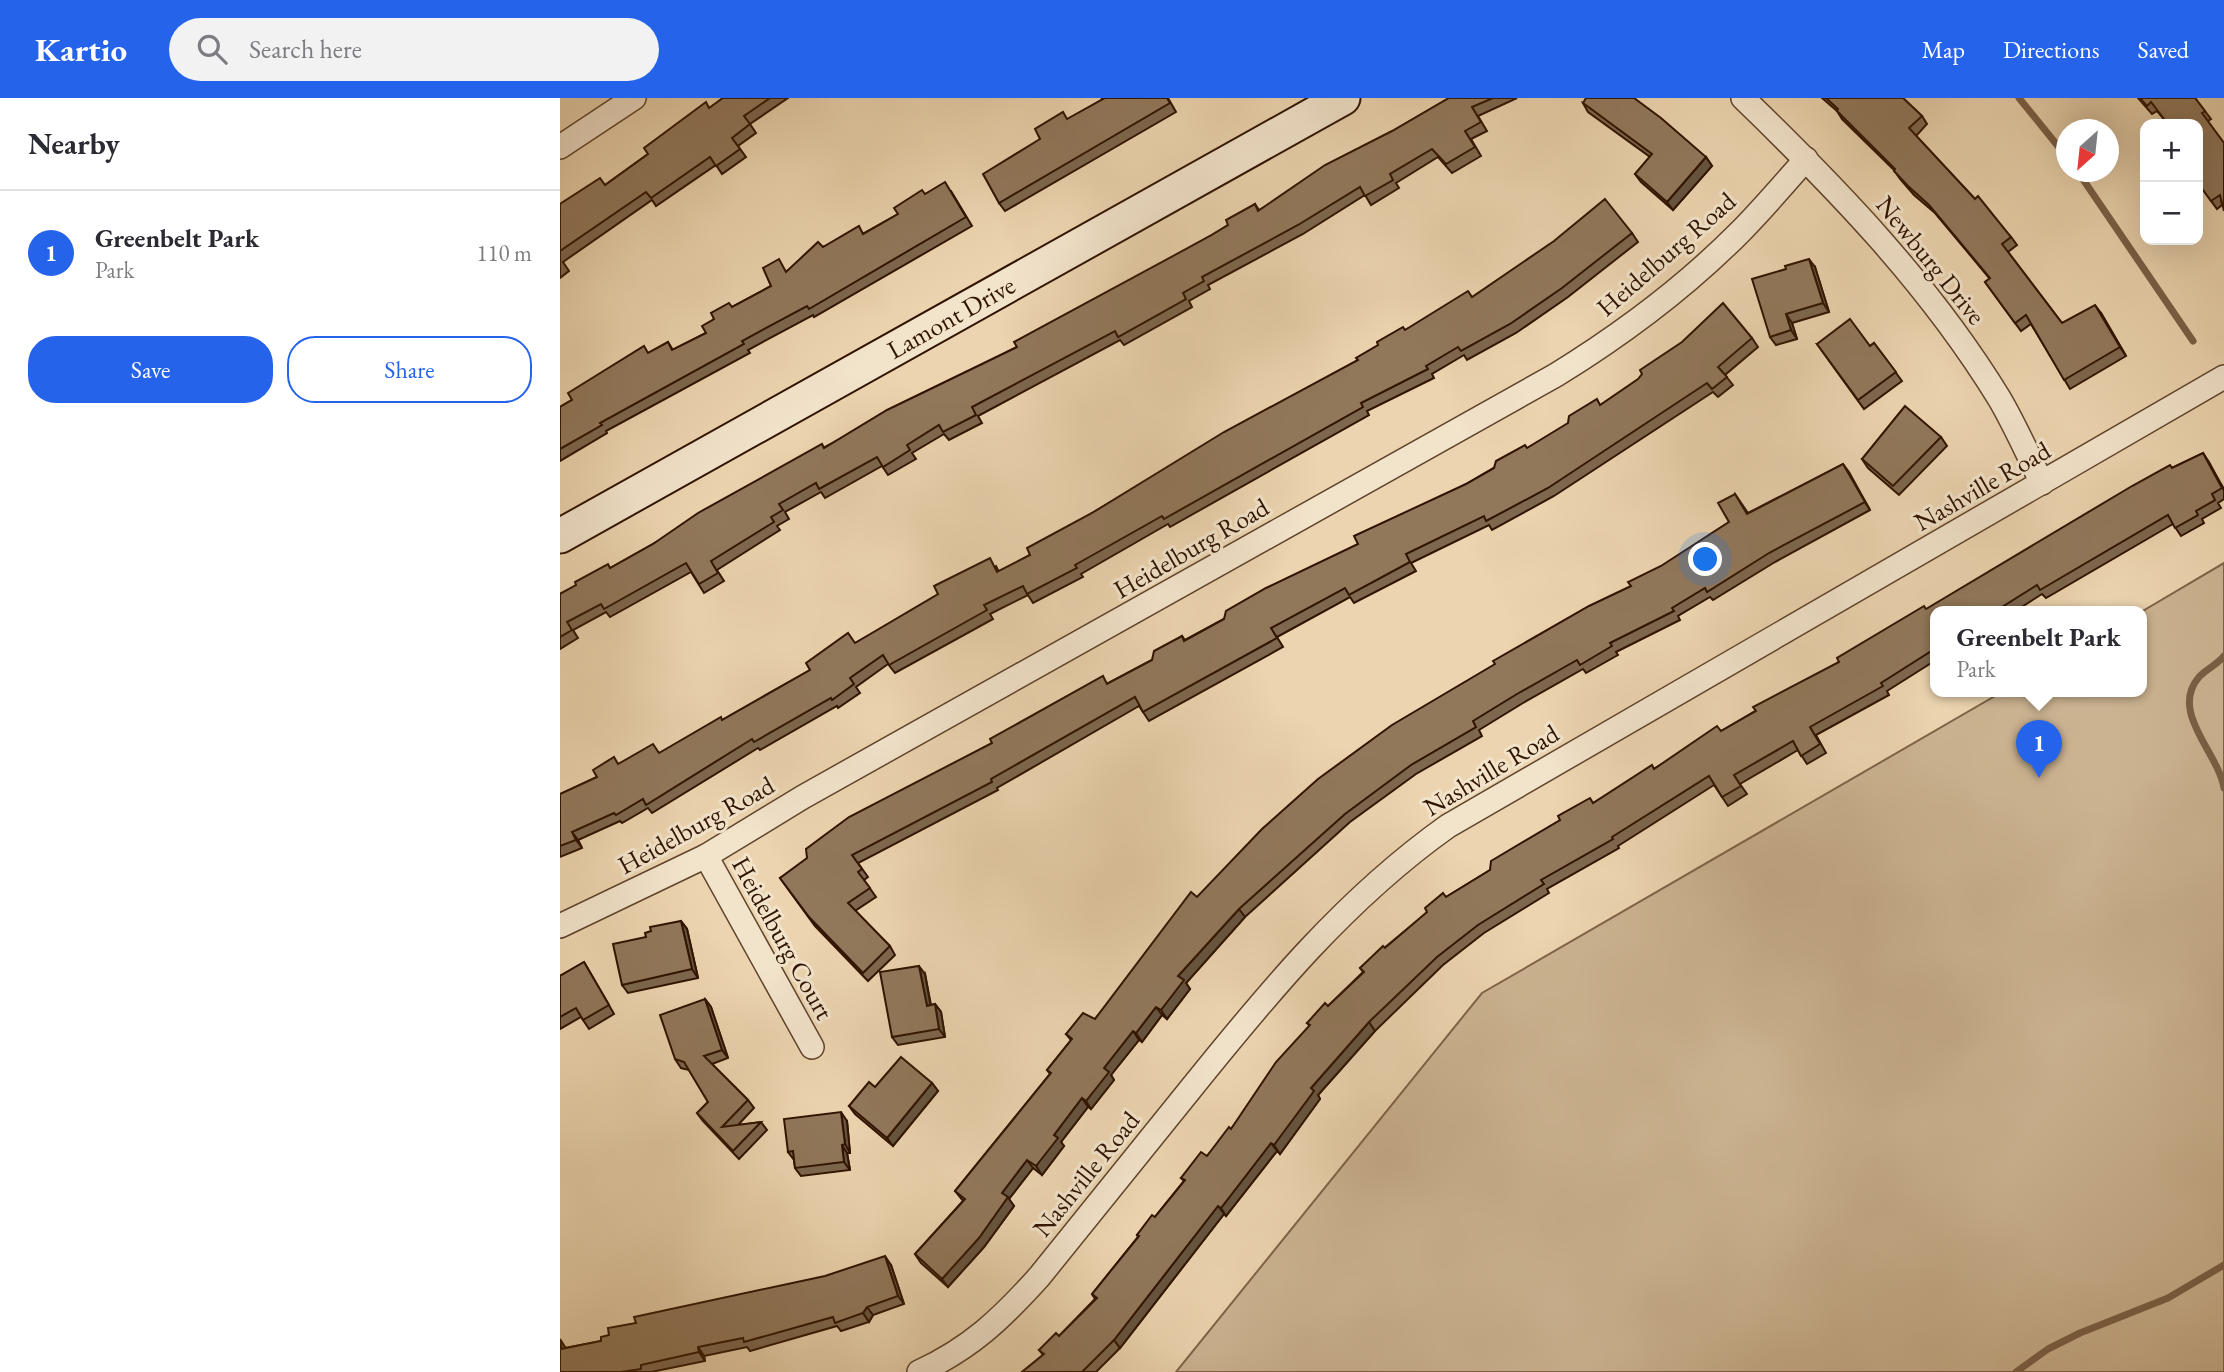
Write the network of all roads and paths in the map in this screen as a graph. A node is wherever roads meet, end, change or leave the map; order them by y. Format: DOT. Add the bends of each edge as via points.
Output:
graph roads {
  1 [pos="634,98"];
  2 [pos="1343,98"];
  3 [pos="1743,98"];
  4 [pos="560,147"];
  5 [pos="1806,159"];
  6 [pos="2224,377"];
  7 [pos="2042,483"];
  8 [pos="560,536"];
  9 [pos="706,856"];
  10 [pos="560,926"];
  11 [pos="812,1047"];
  12 [pos="919,1372"];
  1 -- 4 [label="street"];
  2 -- 8 [label="street, Lamont Drive"];
  3 -- 5 [label="street, Newburg Drive"];
  5 -- 7 [label="street, Newburg Drive" via="1873,229 1947,320 2000,400"];
  5 -- 9 [label="street, Heidelburg Road" via="1700,269 1586,357"];
  6 -- 7 [label="street, Nashville Road"];
  7 -- 12 [label="street, Nashville Road" via="1447,826 1418,847 1361,895 1284,975 1002,1317 983,1336"];
  9 -- 10 [label="street, Heidelburg Road"];
  9 -- 11 [label="street, Heidelburg Court"];
}
